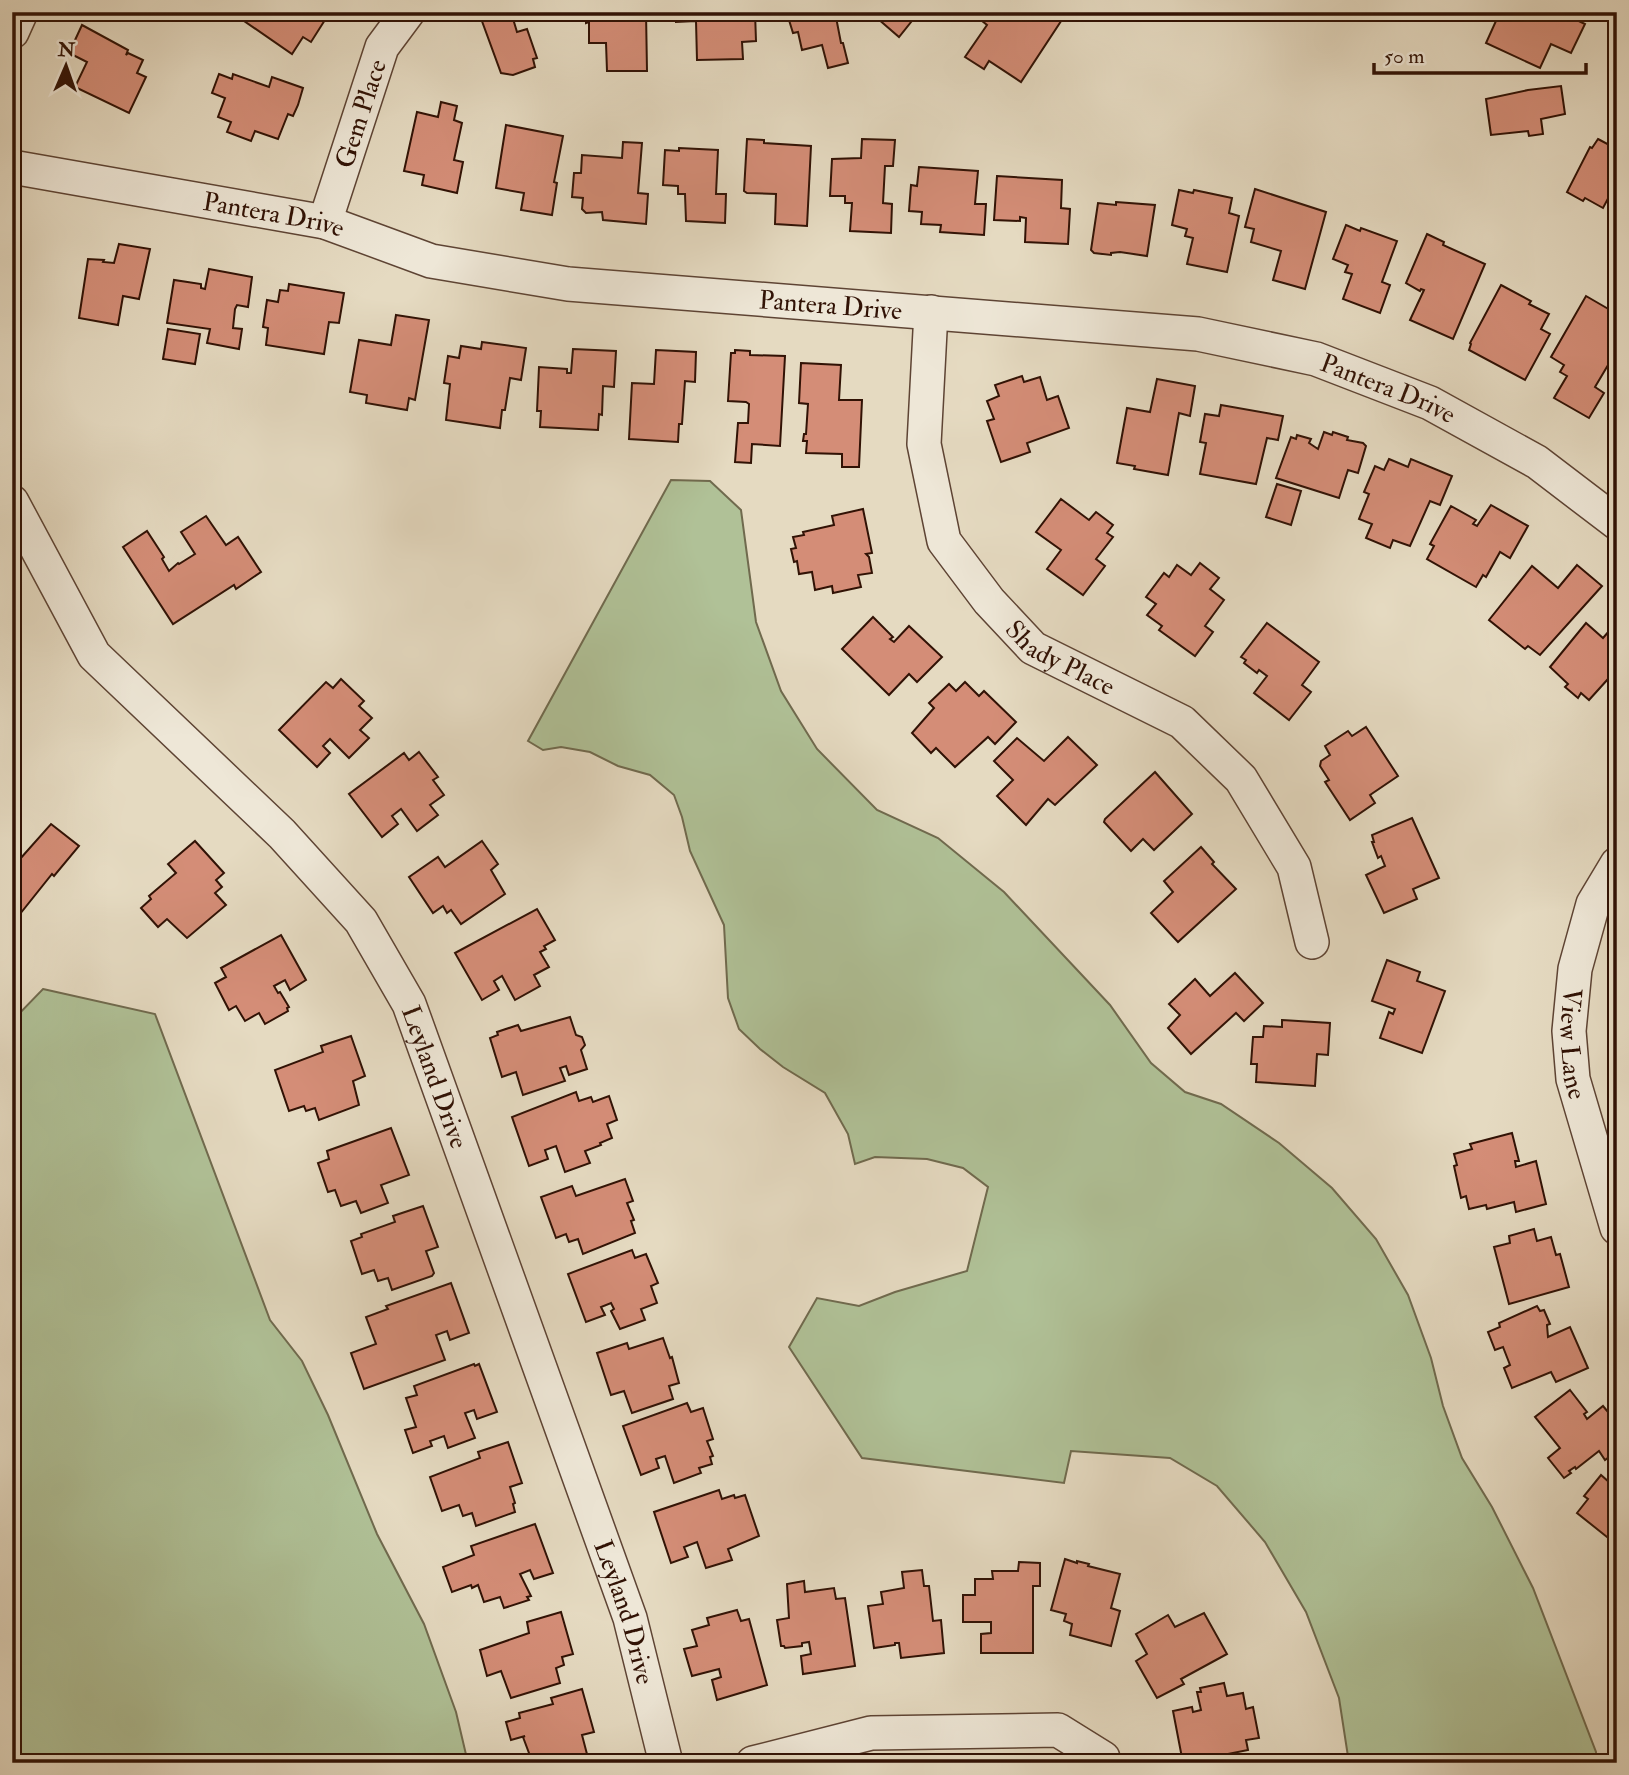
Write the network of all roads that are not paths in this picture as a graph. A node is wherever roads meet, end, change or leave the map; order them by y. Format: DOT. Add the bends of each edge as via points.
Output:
graph roads {
  1 [pos="21,12"];
  2 [pos="408,12"];
  3 [pos="12,33"];
  4 [pos="12,167"];
  5 [pos="325,222"];
  6 [pos="930,312"];
  7 [pos="12,502"];
  8 [pos="1617,523"];
  9 [pos="1617,864"];
  10 [pos="1312,942"];
  11 [pos="1617,1228"];
  12 [pos="666,1763"];
  13 [pos="753,1763"];
  14 [pos="1104,1763"];
  1 -- 3 [label="street"];
  2 -- 5 [label="street, Gem Place" via="382,47"];
  4 -- 5 [label="street, Pantera Drive"];
  5 -- 6 [label="street, Pantera Drive" via="431,261 568,284"];
  6 -- 8 [label="street, Pantera Drive" via="1198,334 1316,359 1454,416 1537,462"];
  6 -- 10 [label="street, Shady Place" via="924,444 944,541 989,601 1033,648 1182,722 1241,779 1294,867"];
  7 -- 12 [label="street, Leyland Drive" via="93,655 291,844 360,922 409,1004 630,1618"];
  9 -- 11 [label="street, View Lane" via="1593,904 1575,969 1569,1031 1573,1079"];
  13 -- 14 [label="street" via="871,1733 1058,1730"];
}
